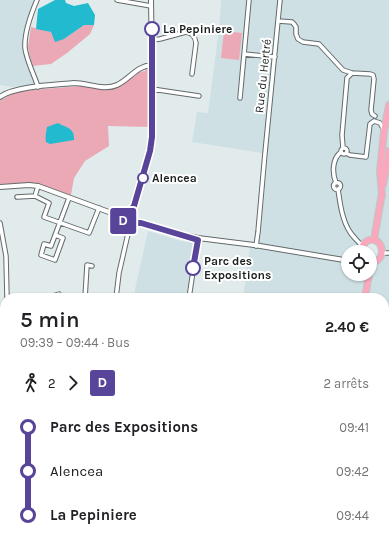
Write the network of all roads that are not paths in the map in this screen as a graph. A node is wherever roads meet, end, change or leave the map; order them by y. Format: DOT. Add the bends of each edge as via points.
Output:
graph roads {
  1 [pos="37,0"];
  2 [pos="117,0"];
  3 [pos="151,0"];
  4 [pos="249,0"];
  5 [pos="280,0"];
  6 [pos="151,6"];
  7 [pos="278,21"];
  8 [pos="152,40"];
  9 [pos="244,54"];
  10 [pos="275,57"];
  11 [pos="152,65"];
  12 [pos="350,72"];
  13 [pos="192,74"];
  14 [pos="38,87"];
  15 [pos="152,89"];
  16 [pos="200,96"];
  17 [pos="0,97"];
  18 [pos="240,98"];
  19 [pos="389,105"];
  20 [pos="375,116"];
  21 [pos="384,130"];
  22 [pos="343,148"];
  23 [pos="389,151"];
  24 [pos="341,152"];
  25 [pos="346,153"];
  26 [pos="38,186"];
  27 [pos="0,187"];
  28 [pos="35,196"];
  29 [pos="382,196"];
  30 [pos="17,197"];
  31 [pos="69,198"];
  32 [pos="134,206"];
  33 [pos="99,208"];
  34 [pos="124,218"];
  35 [pos="132,221"];
  36 [pos="0,223"];
  37 [pos="60,223"];
  38 [pos="127,232"];
  39 [pos="55,235"];
  40 [pos="198,239"];
  41 [pos="374,240"];
  42 [pos="361,245"];
  43 [pos="365,245"];
  44 [pos="256,246"];
  45 [pos="386,253"];
  46 [pos="341,260"];
  47 [pos="377,261"];
  48 [pos="92,266"];
  49 [pos="368,281"];
  50 [pos="7,293"];
  51 [pos="85,293"];
  52 [pos="117,293"];
  53 [pos="190,293"];
  54 [pos="367,293"];
  1 -- 14 [label="street" via="26,31 25,48"];
  2 -- 6 [label="street"];
  3 -- 6 [label="street"];
  4 -- 9 [label="street"];
  5 -- 7 [label="street, Rue du Hertré"];
  6 -- 8 [label="street"];
  7 -- 10 [label="street, Rue du Hertré"];
  7 -- 12 [label="street" via="292,22 296,27 298,40 319,44 344,70"];
  8 -- 11 [label="street"];
  8 -- 13 [label="street" via="190,33 196,44"];
  9 -- 10 [label="street"];
  9 -- 18 [label="street"];
  10 -- 44 [label="street, Rue du Hertré"];
  11 -- 14 [label="street" via="146,65 110,87 74,83"];
  11 -- 15 [label="street"];
  12 -- 20 [label="street" via="373,76 371,110"];
  12 -- 22 [label="street" via="346,88"];
  14 -- 17 [label="street" via="16,89"];
  15 -- 16 [label="street"];
  15 -- 32 [label="street" via="152,136"];
  19 -- 21 [label="main road"];
  21 -- 25 [label="street" via="380,123 374,121 370,124 366,157 350,156"];
  21 -- 29 [label="main road" via="380,171"];
  22 -- 24 [label="street"];
  22 -- 25 [label="street" via="347,150"];
  23 -- 29 [label="main road"];
  24 -- 25 [label="street"];
  24 -- 42 [label="street" via="336,156 334,172 336,183 341,185 338,190 340,206 350,231"];
  26 -- 27 [label="street"];
  26 -- 28 [label="street"];
  26 -- 31 [label="street"];
  28 -- 30 [label="street"];
  28 -- 37 [label="street" via="50,203 44,217"];
  29 -- 41 [label="main road"];
  31 -- 33 [label="street"];
  31 -- 37 [label="street"];
  32 -- 34 [label="street"];
  32 -- 35 [label="street"];
  33 -- 34 [label="street"];
  33 -- 37 [label="street" via="89,233"];
  34 -- 35 [label="street"];
  34 -- 35 [label="street" via="130,214"];
  34 -- 38 [label="street"];
  35 -- 38 [label="street"];
  35 -- 40 [label="street"];
  36 -- 50 [label="street" via="6,256"];
  37 -- 39 [label="street"];
  38 -- 52 [label="street"];
  39 -- 39 [label="street" via="63,238 55,260 41,256 44,244 50,246"];
  40 -- 44 [label="street"];
  40 -- 53 [label="street"];
  41 -- 43 [label="main road"];
  41 -- 45 [label="main road"];
  44 -- 46 [label="street"];
  45 -- 47 [label="main road"];
  48 -- 51 [label="street" via="87,265"];
  49 -- 54 [label="main road"];
}
